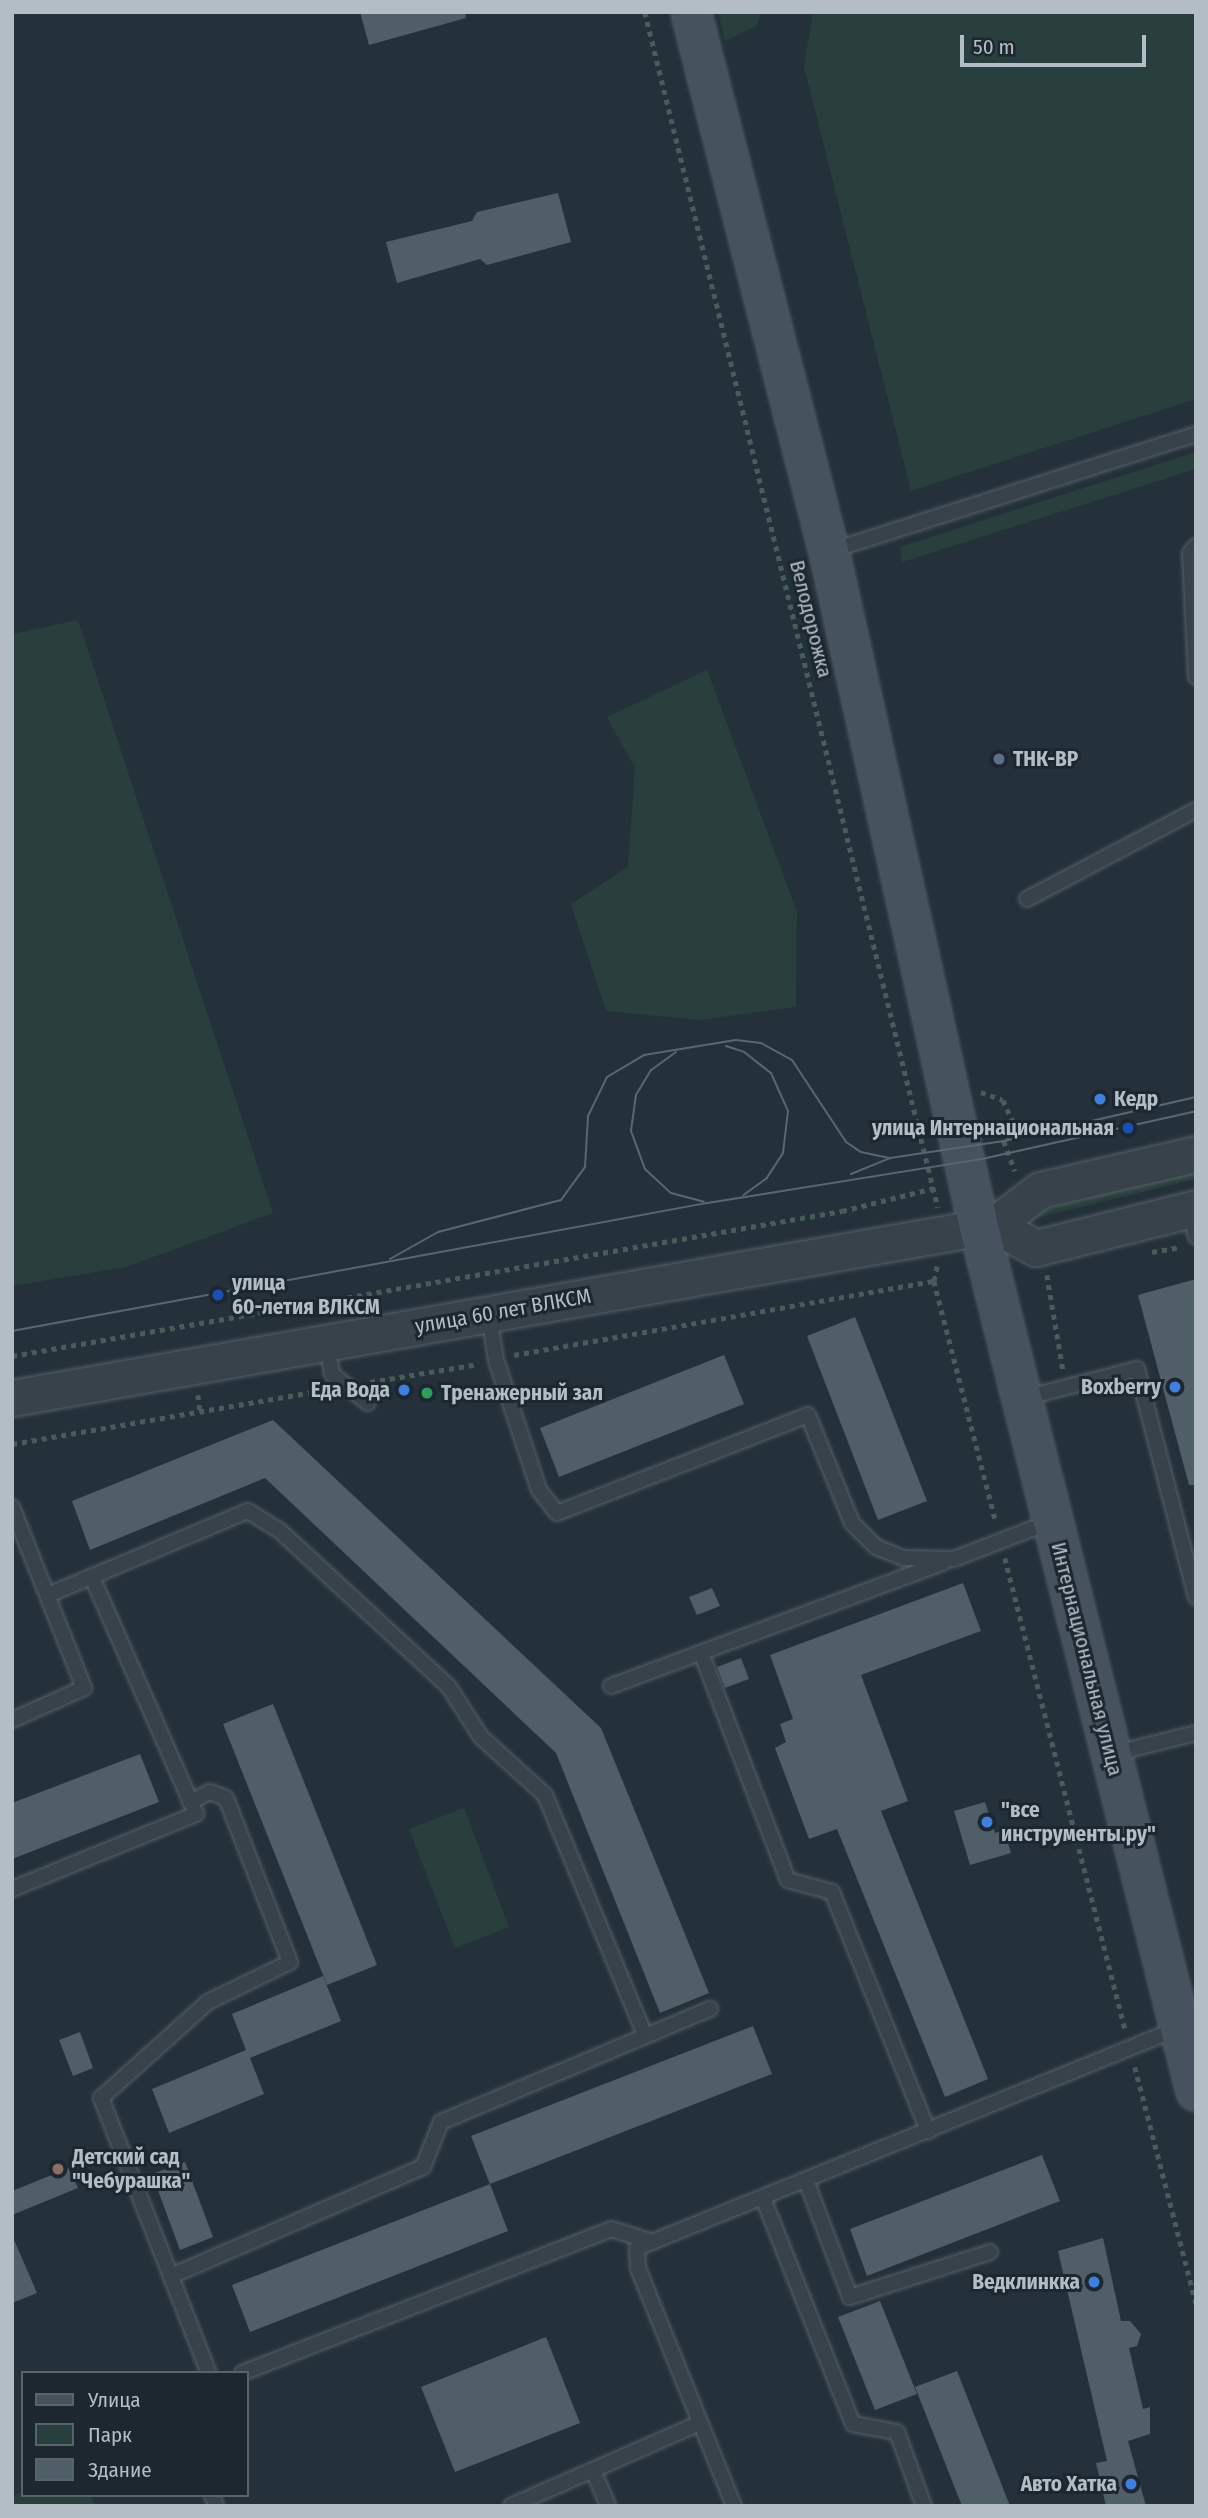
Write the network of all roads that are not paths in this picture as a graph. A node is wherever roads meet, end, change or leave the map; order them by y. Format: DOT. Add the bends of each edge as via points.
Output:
graph roads {
  1 [pos="691,12"];
  2 [pos="1196,434"];
  3 [pos="1196,546"];
  4 [pos="829,551"];
  5 [pos="1196,677"];
  6 [pos="1196,810"];
  7 [pos="1027,899"];
  8 [pos="1196,1154"];
  9 [pos="1194,1218"];
  10 [pos="972,1228"];
  11 [pos="489,1313"];
  12 [pos="327,1342"];
  13 [pos="12,1398"];
  14 [pos="1023,1398"];
  15 [pos="368,1403"];
  16 [pos="12,1507"];
  17 [pos="1053,1521"];
  18 [pos="954,1559"];
  19 [pos="92,1577"];
  20 [pos="48,1595"];
  21 [pos="1196,1597"];
  22 [pos="702,1655"];
  23 [pos="611,1686"];
  24 [pos="12,1720"];
  25 [pos="1196,1733"];
  26 [pos="1110,1754"];
  27 [pos="190,1802"];
  28 [pos="12,1889"];
  29 [pos="1178,2003"];
  30 [pos="710,2009"];
  31 [pos="644,2033"];
  32 [pos="1196,2091"];
  33 [pos="928,2131"];
  34 [pos="806,2180"];
  35 [pos="762,2198"];
  36 [pos="653,2242"];
  37 [pos="990,2252"];
  38 [pos="171,2277"];
  39 [pos="208,2371"];
  40 [pos="247,2371"];
  41 [pos="700,2423"];
  42 [pos="593,2470"];
  43 [pos="537,2501"];
  44 [pos="511,2506"];
  45 [pos="608,2506"];
  46 [pos="734,2506"];
  47 [pos="924,2506"];
  1 -- 4 [label="main road, Интернациональная улица"];
  2 -- 4 [label="lane"];
  3 -- 5 [label="lane" via="1191,553"];
  4 -- 10 [label="main road, Интернациональная улица"];
  6 -- 7 [label="lane"];
  8 -- 10 [label="street, улица 60 лет ВЛКСМ" via="1040,1190"];
  9 -- 10 [label="street" via="1036,1248"];
  10 -- 11 [label="street, улица 60 лет ВЛКСМ"];
  10 -- 14 [label="main road, Интернациональная улица"];
  11 -- 12 [label="street, улица 60 лет ВЛКСМ"];
  11 -- 18 [label="lane" via="496,1360 539,1490 557,1513 808,1415 852,1523 876,1547 903,1558"];
  12 -- 13 [label="street, улица 60 лет ВЛКСМ"];
  12 -- 15 [label="lane" via="332,1374"];
  14 -- 17 [label="main road, Интернациональная улица"];
  14 -- 21 [label="lane" via="1137,1369"];
  16 -- 20 [label="lane"];
  17 -- 18 [label="lane"];
  17 -- 26 [label="main road, Интернациональная улица"];
  18 -- 22 [label="lane"];
  19 -- 20 [label="lane"];
  19 -- 27 [label="lane"];
  19 -- 31 [label="lane" via="248,1511 279,1530 449,1687 481,1737 545,1795"];
  20 -- 24 [label="lane" via="84,1688"];
  22 -- 23 [label="lane"];
  22 -- 33 [label="lane" via="788,1880 832,1892"];
  25 -- 26 [label="lane"];
  26 -- 29 [label="main road, Интернациональная улица"];
  27 -- 28 [label="lane" via="196,1814"];
  27 -- 38 [label="lane" via="210,1792 226,1798 290,1962 208,2002 101,2098"];
  29 -- 32 [label="main road, Интернациональная улица"];
  29 -- 33 [label="lane" via="1130,2050"];
  30 -- 31 [label="lane"];
  31 -- 38 [label="lane" via="441,2122 423,2167"];
  33 -- 34 [label="lane"];
  34 -- 35 [label="lane"];
  34 -- 37 [label="lane" via="850,2297"];
  35 -- 36 [label="lane"];
  35 -- 47 [label="lane" via="853,2424 897,2432"];
  36 -- 40 [label="lane" via="611,2229"];
  36 -- 41 [label="lane" via="637,2248 638,2268"];
  38 -- 39 [label="lane"];
  41 -- 42 [label="lane"];
  41 -- 46 [label="lane"];
  42 -- 43 [label="lane"];
  42 -- 45 [label="lane"];
  43 -- 44 [label="lane"];
}
